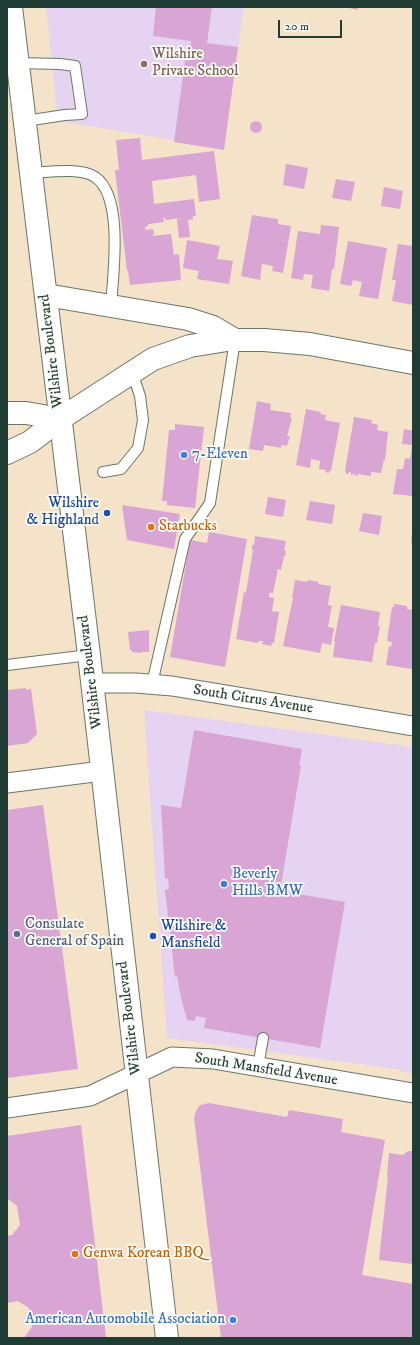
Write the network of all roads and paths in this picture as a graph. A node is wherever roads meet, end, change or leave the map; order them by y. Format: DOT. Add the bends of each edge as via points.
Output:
graph roads {
  1 [pos="10,11"];
  2 [pos="18,64"];
  3 [pos="25,121"];
  4 [pos="31,173"];
  5 [pos="46,295"];
  6 [pos="111,306"];
  7 [pos="235,340"];
  8 [pos="413,363"];
  9 [pos="132,372"];
  10 [pos="7,413"];
  11 [pos="60,419"];
  12 [pos="7,453"];
  13 [pos="102,472"];
  14 [pos="89,655"];
  15 [pos="7,665"];
  16 [pos="92,683"];
  17 [pos="152,684"];
  18 [pos="413,726"];
  19 [pos="102,771"];
  20 [pos="7,783"];
  21 [pos="263,1038"];
  22 [pos="258,1067"];
  23 [pos="136,1073"];
  24 [pos="413,1093"];
  25 [pos="7,1108"];
  26 [pos="167,1338"];
  1 -- 2 [label="main road, Wilshire Boulevard"];
  2 -- 3 [label="main road, Wilshire Boulevard"];
  2 -- 3 [label="lane" via="75,66 82,114"];
  3 -- 4 [label="main road, Wilshire Boulevard"];
  4 -- 5 [label="main road, Wilshire Boulevard"];
  4 -- 6 [label="lane" via="84,172 95,176 103,184 114,215 115,257"];
  5 -- 6 [label="main road"];
  5 -- 11 [label="main road, Wilshire Boulevard"];
  6 -- 7 [label="main road" via="188,319 213,327"];
  7 -- 8 [label="main road" via="310,344"];
  7 -- 9 [label="main road" via="190,346 153,359"];
  7 -- 17 [label="lane" via="210,503 185,539"];
  9 -- 11 [label="main road"];
  9 -- 13 [label="lane" via="140,396 143,420 138,448 120,469"];
  10 -- 11 [label="main road" via="26,412"];
  11 -- 12 [label="main road" via="30,442"];
  11 -- 14 [label="main road, Wilshire Boulevard"];
  14 -- 15 [label="lane"];
  14 -- 16 [label="main road, Wilshire Boulevard"];
  16 -- 17 [label="street, South Citrus Avenue"];
  16 -- 19 [label="main road, Wilshire Boulevard"];
  17 -- 18 [label="street, South Citrus Avenue"];
  19 -- 20 [label="street"];
  19 -- 23 [label="main road, Wilshire Boulevard"];
  21 -- 22 [label="lane"];
  22 -- 23 [label="street, South Mansfield Avenue" via="213,1059 172,1057"];
  22 -- 24 [label="street, South Mansfield Avenue"];
  23 -- 25 [label="street, South Mansfield Avenue" via="90,1096"];
  23 -- 26 [label="main road, Wilshire Boulevard"];
}
